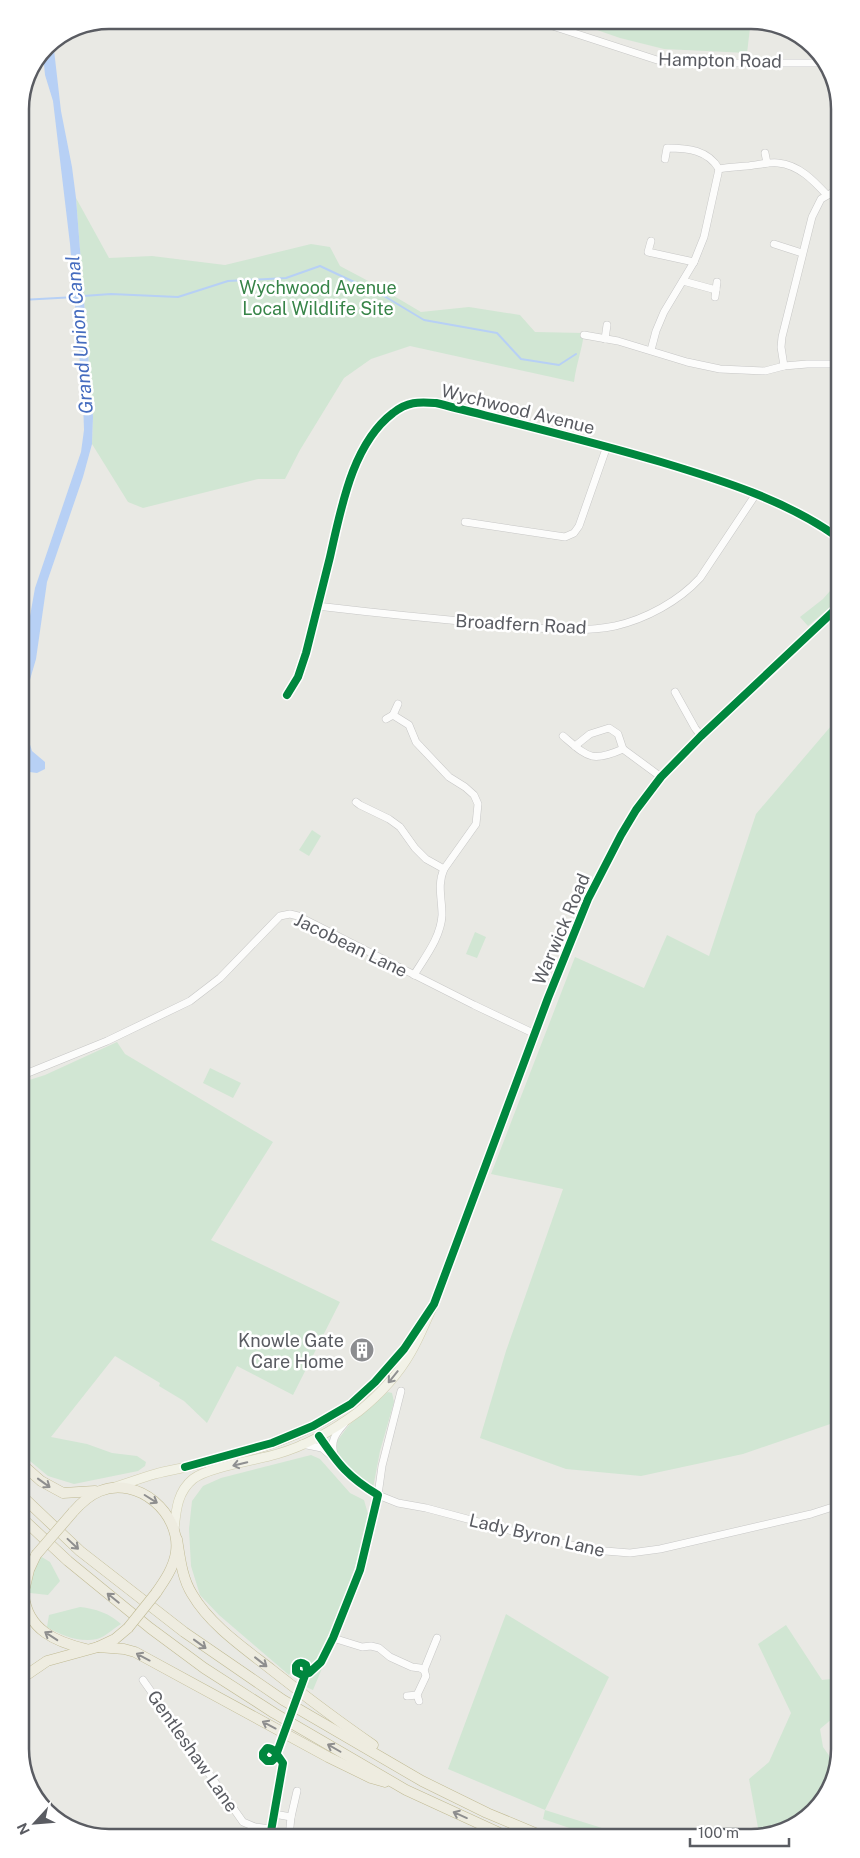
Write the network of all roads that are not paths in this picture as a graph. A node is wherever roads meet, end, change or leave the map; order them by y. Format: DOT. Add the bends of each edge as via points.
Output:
graph roads {
  1 [pos="562,29"];
  2 [pos="816,62"];
  3 [pos="765,153"];
  4 [pos="665,158"];
  5 [pos="767,163"];
  6 [pos="719,169"];
  7 [pos="831,193"];
  8 [pos="827,195"];
  9 [pos="651,240"];
  10 [pos="774,244"];
  11 [pos="802,253"];
  12 [pos="694,262"];
  13 [pos="683,281"];
  14 [pos="716,290"];
  15 [pos="607,325"];
  16 [pos="584,335"];
  17 [pos="605,339"];
  18 [pos="651,350"];
  19 [pos="831,364"];
  20 [pos="784,366"];
  21 [pos="607,446"];
  22 [pos="756,494"];
  23 [pos="465,522"];
  24 [pos="831,533"];
  25 [pos="317,606"];
  26 [pos="831,614"];
  27 [pos="675,692"];
  28 [pos="287,695"];
  29 [pos="398,704"];
  30 [pos="394,715"];
  31 [pos="386,719"];
  32 [pos="563,736"];
  33 [pos="701,736"];
  34 [pos="575,746"];
  35 [pos="623,749"];
  36 [pos="661,778"];
  37 [pos="356,802"];
  38 [pos="444,869"];
  39 [pos="414,975"];
  40 [pos="535,1034"];
  41 [pos="29,1073"];
  42 [pos="434,1304"];
  43 [pos="401,1391"];
  44 [pos="349,1418"];
  45 [pos="319,1436"];
  46 [pos="302,1444"];
  47 [pos="244,1452"];
  48 [pos="335,1459"];
  49 [pos="29,1470"];
  50 [pos="112,1488"];
  51 [pos="99,1491"];
  52 [pos="378,1495"];
  53 [pos="29,1503"];
  54 [pos="831,1508"];
  55 [pos="29,1525"];
  56 [pos="176,1535"];
  57 [pos="29,1570"];
  58 [pos="29,1609"];
  59 [pos="333,1638"];
  60 [pos="437,1638"];
  61 [pos="94,1648"];
  62 [pos="321,1662"];
  63 [pos="424,1670"];
  64 [pos="29,1673"];
  65 [pos="143,1680"];
  66 [pos="407,1696"];
  67 [pos="283,1762"];
  68 [pos="406,1790"];
  69 [pos="297,1791"];
  70 [pos="487,1813"];
  71 [pos="274,1814"];
  72 [pos="291,1817"];
  73 [pos="261,1829"];
  74 [pos="271,1829"];
  75 [pos="290,1829"];
  76 [pos="491,1829"];
  77 [pos="526,1829"];
  1 -- 2 [label="street, Hampton Road" via="657,60"];
  3 -- 5 [label="street"];
  4 -- 6 [label="street" via="667,148 684,148 708,156"];
  5 -- 6 [label="street"];
  5 -- 8 [label="street" via="792,166 802,171"];
  6 -- 12 [label="street" via="706,229"];
  7 -- 8 [label="street"];
  8 -- 11 [label="street" via="816,207"];
  9 -- 12 [label="street" via="648,252"];
  10 -- 11 [label="street"];
  11 -- 20 [label="street" via="782,337"];
  12 -- 13 [label="street"];
  13 -- 14 [label="street"];
  13 -- 18 [label="street" via="664,312"];
  15 -- 17 [label="street"];
  16 -- 17 [label="street"];
  17 -- 18 [label="street"];
  18 -- 20 [label="street" via="720,369 765,371"];
  19 -- 20 [label="street"];
  21 -- 22 [label="street, Wychwood Avenue" via="706,475"];
  21 -- 23 [label="street" via="580,526 574,533 565,537"];
  21 -- 25 [label="street, Wychwood Avenue" via="436,403 416,401 404,406 392,413 359,456 344,499"];
  22 -- 24 [label="street, Wychwood Avenue"];
  22 -- 25 [label="street, Broadfern Road" via="692,588 643,616 616,626 545,628"];
  25 -- 28 [label="street, Wychwood Avenue" via="298,677"];
  26 -- 33 [label="main road, Warwick Road"];
  27 -- 33 [label="street"];
  29 -- 30 [label="street"];
  30 -- 31 [label="street"];
  30 -- 38 [label="street" via="409,725 416,742 449,777 474,795 478,804 476,824"];
  32 -- 34 [label="street"];
  33 -- 36 [label="main road, Warwick Road"];
  34 -- 35 [label="street" via="592,757"];
  34 -- 35 [label="street" via="590,734 609,728 618,734"];
  35 -- 36 [label="street"];
  36 -- 40 [label="main road, Warwick Road" via="631,818 588,898"];
  37 -- 38 [label="street" via="400,827 426,860"];
  38 -- 39 [label="street" via="438,935"];
  39 -- 40 [label="street, Jacobean Lane"];
  39 -- 41 [label="street, Jacobean Lane" via="298,916 280,916 220,978 190,1001 107,1041"];
  40 -- 42 [label="main road, Warwick Road"];
  42 -- 44 [label="main road, one-way" via="398,1372"];
  42 -- 47 [label="main road" via="404,1350 351,1404 293,1435"];
  43 -- 52 [label="street"];
  44 -- 45 [label="main road"];
  44 -- 48 [label="street" via="332,1442"];
  45 -- 46 [label="main road"];
  45 -- 47 [label="main road" via="309,1434 261,1451"];
  45 -- 48 [label="street, Lady Byron Lane"];
  46 -- 48 [label="street" via="322,1448"];
  46 -- 56 [label="main road, one-way" via="194,1478 176,1506"];
  47 -- 50 [label="main road"];
  48 -- 52 [label="street, Lady Byron Lane" via="351,1478"];
  49 -- 51 [label="highway, one-way" via="63,1493"];
  50 -- 51 [label="highway"];
  50 -- 56 [label="highway, one-way" via="140,1493 158,1503 167,1513"];
  51 -- 57 [label="highway, bridge" via="73,1512 36,1554"];
  52 -- 54 [label="street, Lady Byron Lane" via="398,1503 557,1542 593,1550 630,1553 701,1541"];
  52 -- 59 [label="street" via="360,1570"];
  53 -- 70 [label="highway, one-way" via="80,1551 236,1669 422,1781"];
  68 -- 55 [label="highway, one-way" via="204,1668 68,1561"];
  56 -- 61 [label="highway, bridge" via="174,1561 156,1593 128,1628 115,1639"];
  56 -- 70 [label="highway, one-way" via="190,1592 208,1616 227,1633 385,1754"];
  61 -- 58 [label="highway, one-way" via="64,1644 52,1638 34,1621"];
  59 -- 62 [label="street"];
  59 -- 63 [label="street" via="362,1647 379,1648 390,1657"];
  60 -- 63 [label="street"];
  61 -- 64 [label="highway" via="47,1661"];
  68 -- 61 [label="highway, one-way" via="371,1778 328,1757 135,1652"];
  63 -- 66 [label="street" via="426,1676 418,1698"];
  65 -- 73 [label="street, Gentleshaw Lane" via="243,1822"];
  67 -- 71 [label="street"];
  76 -- 68 [label="highway, one-way"];
  69 -- 72 [label="street"];
  70 -- 77 [label="highway"];
  71 -- 72 [label="street"];
  71 -- 74 [label="street"];
  72 -- 75 [label="street"];
}
